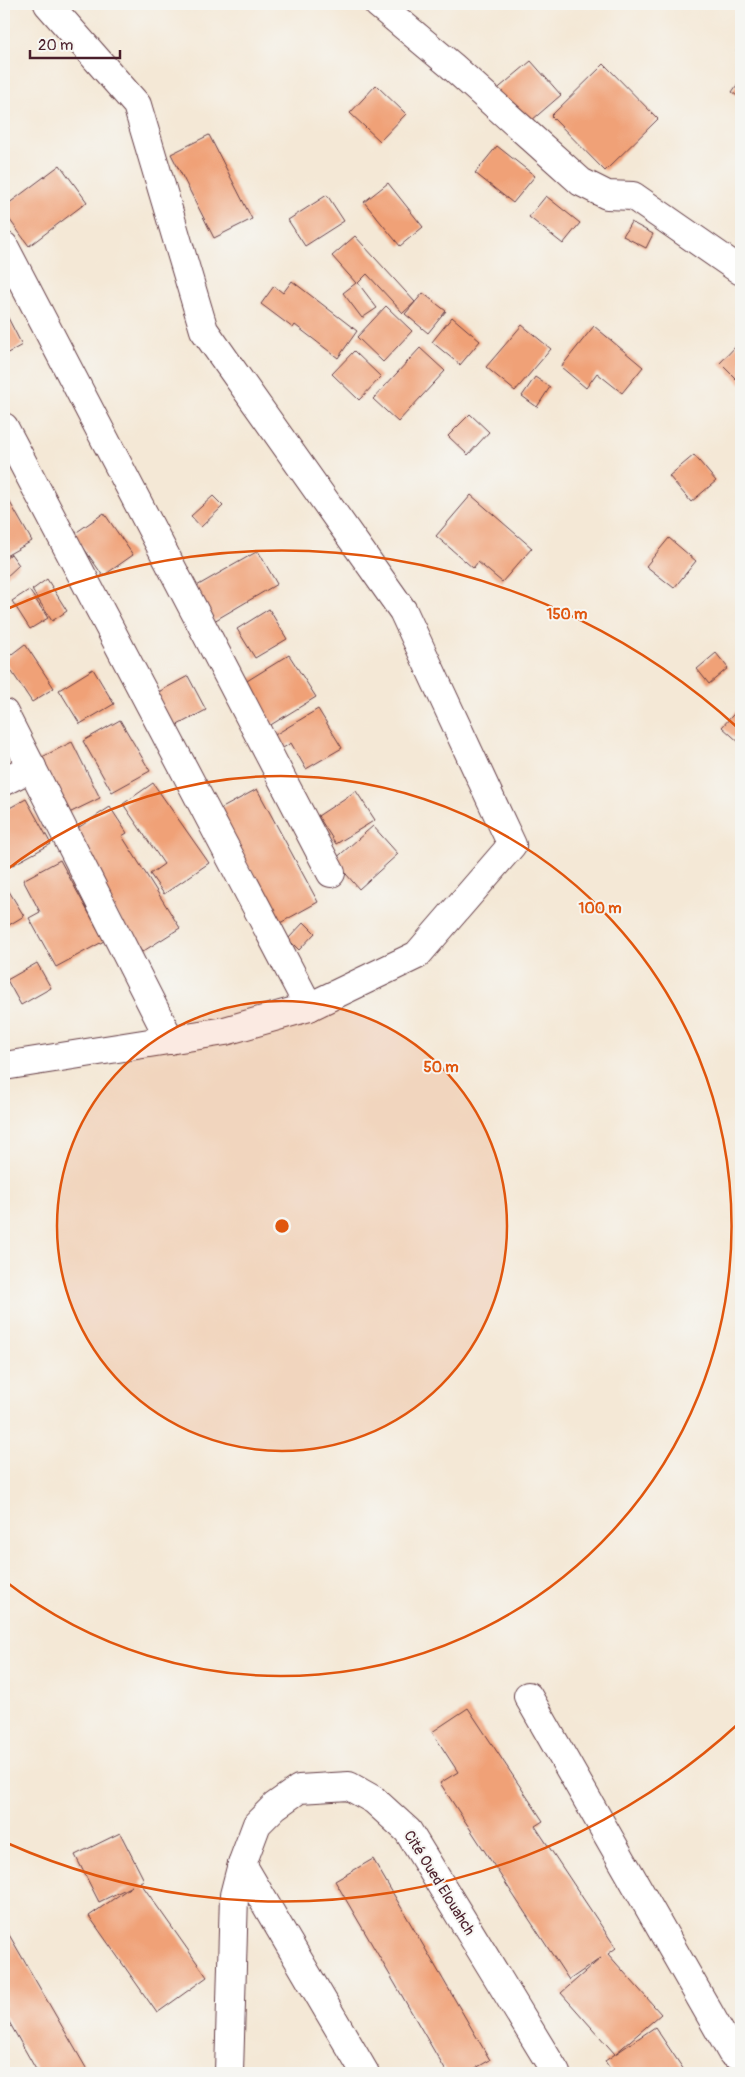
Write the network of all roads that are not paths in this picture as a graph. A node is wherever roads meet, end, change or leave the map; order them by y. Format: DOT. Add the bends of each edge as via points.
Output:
graph roads {
  1 [pos="48,4"];
  2 [pos="378,4"];
  3 [pos="4,246"];
  4 [pos="741,271"];
  5 [pos="4,427"];
  6 [pos="4,713"];
  7 [pos="32,767"];
  8 [pos="4,781"];
  9 [pos="331,873"];
  10 [pos="309,1007"];
  11 [pos="170,1040"];
  12 [pos="4,1066"];
  13 [pos="528,1696"];
  14 [pos="242,1864"];
  15 [pos="741,2057"];
  16 [pos="229,2073"];
  17 [pos="365,2073"];
  18 [pos="556,2073"];
  1 -- 10 [label="street" via="137,105 204,330 403,611 512,845 417,955"];
  2 -- 4 [label="street" via="581,182 607,194 633,196"];
  3 -- 9 [label="street"];
  5 -- 10 [label="street"];
  6 -- 7 [label="street"];
  7 -- 8 [label="street"];
  7 -- 11 [label="street"];
  10 -- 11 [label="street" via="225,1031"];
  11 -- 12 [label="street"];
  13 -- 15 [label="street" via="732,2053"];
  14 -- 16 [label="street, Cité Oued Elouahch" via="234,1894"];
  14 -- 17 [label="street"];
  14 -- 18 [label="street, Cité Oued Elouahch" via="257,1824 299,1790 349,1786 374,1800 408,1831"];
}
